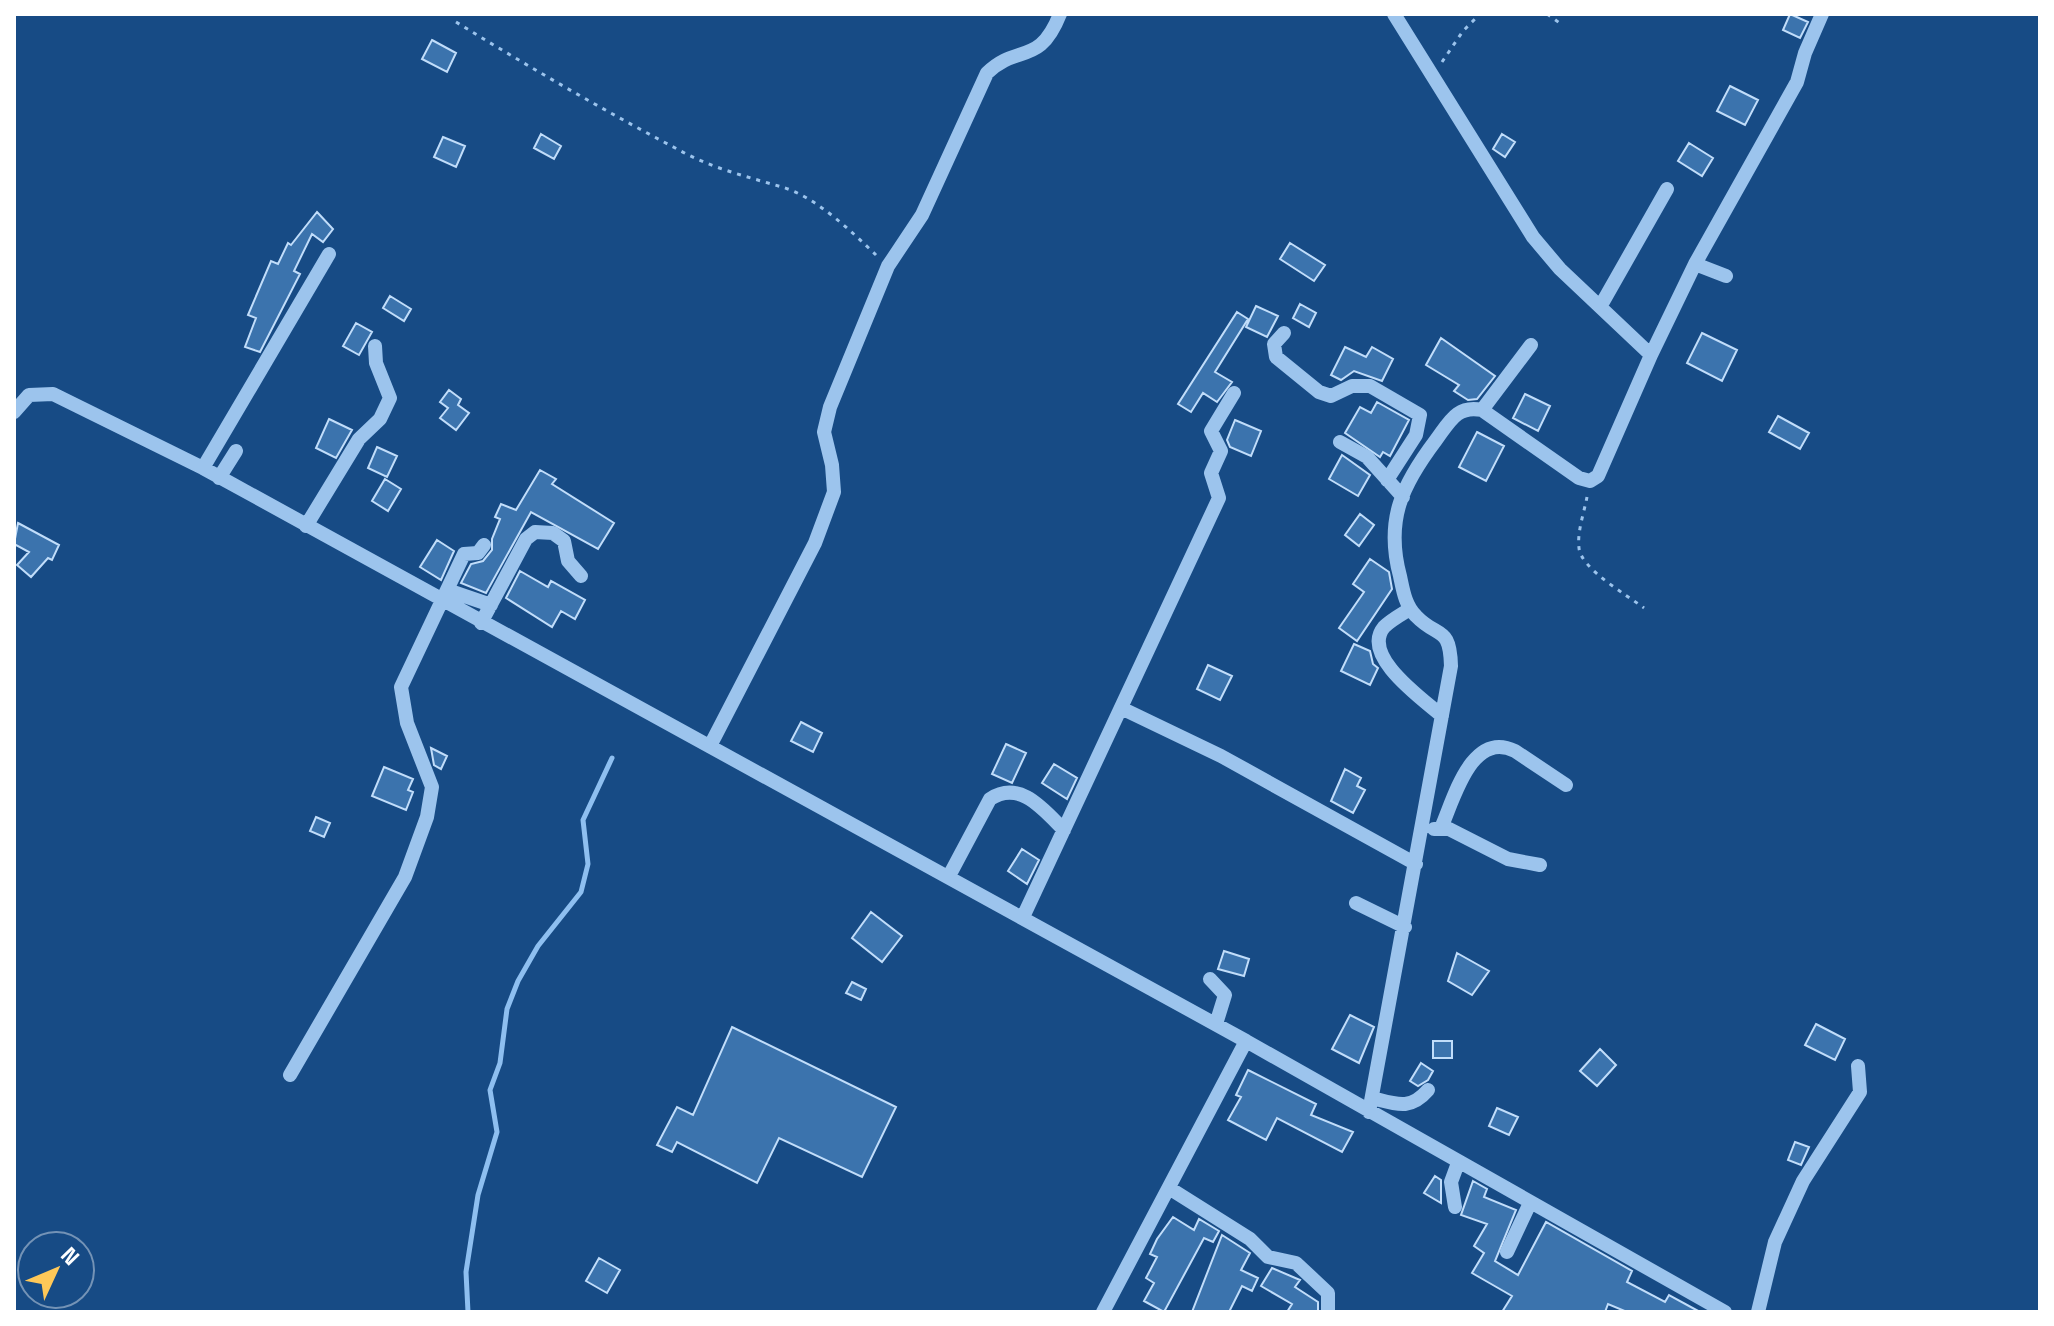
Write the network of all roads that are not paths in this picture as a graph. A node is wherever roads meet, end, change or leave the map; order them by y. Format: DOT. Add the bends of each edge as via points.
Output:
graph roads {
  1 [pos="1060,14"];
  2 [pos="1394,14"];
  3 [pos="1822,14"];
  4 [pos="1667,189"];
  5 [pos="329,254"];
  6 [pos="1695,264"];
  7 [pos="1726,276"];
  8 [pos="1600,307"];
  9 [pos="1284,333"];
  10 [pos="1531,345"];
  11 [pos="375,346"];
  12 [pos="1651,355"];
  13 [pos="1234,393"];
  14 [pos="1482,410"];
  15 [pos="14,412"];
  16 [pos="1340,442"];
  17 [pos="236,451"];
  18 [pos="203,468"];
  19 [pos="219,478"];
  20 [pos="1387,480"];
  21 [pos="1403,497"];
  22 [pos="306,526"];
  23 [pos="484,545"];
  24 [pos="581,576"];
  25 [pos="444,596"];
  26 [pos="491,605"];
  27 [pos="1410,609"];
  28 [pos="481,623"];
  29 [pos="1121,708"];
  30 [pos="1442,716"];
  31 [pos="710,746"];
  32 [pos="1566,785"];
  33 [pos="1441,828"];
  34 [pos="1064,830"];
  35 [pos="1422,831"];
  36 [pos="1416,864"];
  37 [pos="1540,865"];
  38 [pos="949,876"];
  39 [pos="1356,903"];
  40 [pos="1023,917"];
  41 [pos="1405,927"];
  42 [pos="1210,979"];
  43 [pos="1216,1024"];
  44 [pos="1246,1041"];
  45 [pos="1858,1066"];
  46 [pos="290,1075"];
  47 [pos="1428,1090"];
  48 [pos="1370,1105"];
  49 [pos="1458,1163"];
  50 [pos="1169,1188"];
  51 [pos="1530,1203"];
  52 [pos="1455,1207"];
  53 [pos="1507,1252"];
  54 [pos="1702,1307"];
  55 [pos="1103,1312"];
  56 [pos="1328,1312"];
  57 [pos="1725,1312"];
  58 [pos="1758,1312"];
  1 -- 31 [label="street" via="1052,35 1036,51 999,61 987,73 922,215 888,266 824,432 834,492 815,543"];
  2 -- 8 [label="street" via="1533,237"];
  3 -- 6 [label="street" via="1797,82"];
  4 -- 8 [label="street"];
  5 -- 18 [label="street"];
  6 -- 7 [label="street"];
  6 -- 12 [label="street"];
  8 -- 12 [label="street"];
  9 -- 20 [label="street" via="1274,344 1276,357 1319,392 1331,396 1352,386 1370,386 1420,415 1416,435"];
  10 -- 14 [label="street"];
  11 -- 22 [label="street" via="390,398"];
  12 -- 14 [label="street" via="1598,476 1590,481"];
  13 -- 29 [label="street" via="1211,431 1221,451 1211,473 1219,498"];
  14 -- 21 [label="street" via="1458,411 1417,465"];
  15 -- 18 [label="street" via="29,395 53,394"];
  16 -- 20 [label="street" via="1367,457"];
  17 -- 19 [label="street"];
  18 -- 19 [label="street"];
  19 -- 22 [label="street"];
  20 -- 21 [label="street"];
  21 -- 27 [label="street" via="1392,547"];
  22 -- 25 [label="street"];
  23 -- 25 [label="street" via="478,553 464,554"];
  24 -- 26 [label="street" via="568,561 564,541 553,533 535,532 526,539"];
  25 -- 26 [label="street"];
  25 -- 28 [label="street"];
  25 -- 46 [label="street" via="401,687 407,723 432,787 427,817 405,877"];
  26 -- 28 [label="street"];
  27 -- 30 [label="street" via="1451,643"];
  27 -- 30 [label="street" via="1382,629 1386,664"];
  28 -- 31 [label="street"];
  29 -- 34 [label="street"];
  29 -- 36 [label="street" via="1221,756"];
  30 -- 35 [label="street"];
  31 -- 38 [label="street"];
  32 -- 33 [label="street" via="1506,747 1478,753"];
  33 -- 35 [label="street"];
  33 -- 37 [label="street" via="1508,859"];
  34 -- 38 [label="street" via="1032,799 997,794"];
  34 -- 40 [label="street"];
  35 -- 36 [label="street"];
  36 -- 41 [label="street"];
  38 -- 40 [label="street"];
  39 -- 41 [label="street"];
  40 -- 43 [label="street"];
  41 -- 48 [label="street"];
  42 -- 43 [label="street" via="1225,995"];
  43 -- 44 [label="street"];
  44 -- 48 [label="street"];
  44 -- 50 [label="street"];
  45 -- 58 [label="street" via="1860,1092 1803,1181 1775,1242"];
  47 -- 48 [label="street" via="1408,1106"];
  48 -- 49 [label="street"];
  49 -- 51 [label="street"];
  49 -- 52 [label="street" via="1451,1178"];
  50 -- 55 [label="street"];
  50 -- 56 [label="street" via="1250,1239 1268,1257 1296,1263 1328,1293"];
  51 -- 53 [label="street"];
  51 -- 54 [label="street"];
  54 -- 57 [label="street"];
}
